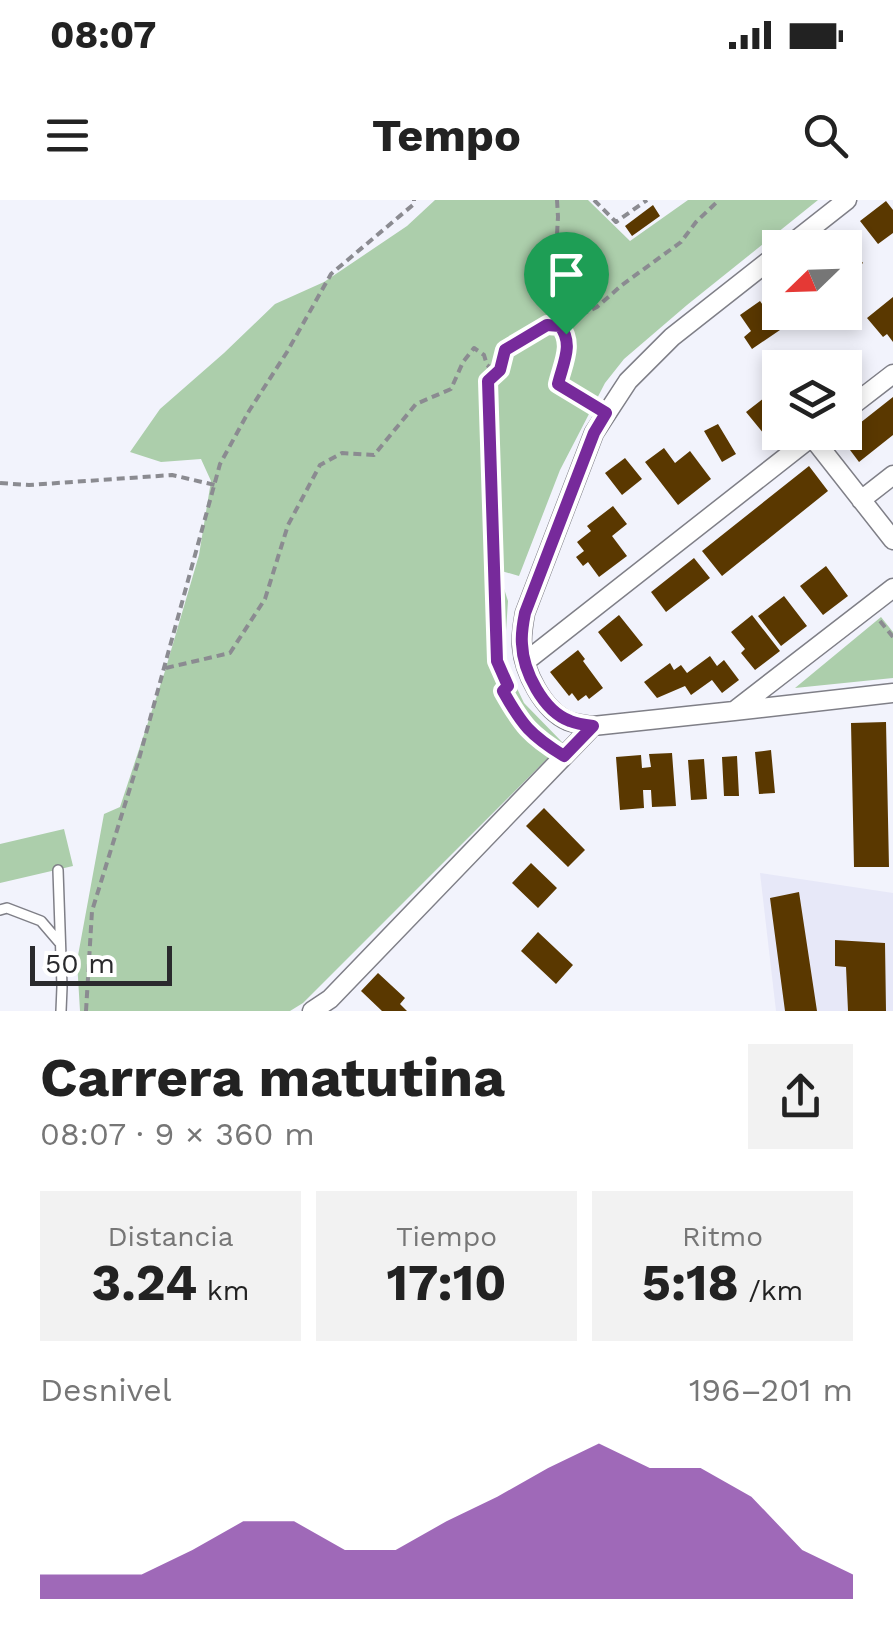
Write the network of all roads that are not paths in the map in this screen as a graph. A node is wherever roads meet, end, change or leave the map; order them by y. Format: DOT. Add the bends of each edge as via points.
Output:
graph roads {
  1 [pos="847,200"];
  2 [pos="809,230"];
  3 [pos="762,266"];
  4 [pos="893,374"];
  5 [pos="862,398"];
  6 [pos="797,450"];
  7 [pos="825,450"];
  8 [pos="893,475"];
  9 [pos="860,500"];
  10 [pos="893,540"];
  11 [pos="893,588"];
  12 [pos="528,669"];
  13 [pos="893,693"];
  14 [pos="734,711"];
  15 [pos="593,726"];
  16 [pos="58,870"];
  17 [pos="0,910"];
  18 [pos="61,944"];
  19 [pos="61,1011"];
  20 [pos="312,1011"];
  1 -- 2 [label="street"];
  3 -- 12 [label="street" via="646,360 594,433 525,613"];
  4 -- 5 [label="street"];
  6 -- 12 [label="street"];
  7 -- 9 [label="street"];
  8 -- 9 [label="street"];
  9 -- 10 [label="street"];
  11 -- 14 [label="street"];
  12 -- 15 [label="street" via="558,715"];
  13 -- 14 [label="street"];
  14 -- 15 [label="street"];
  15 -- 20 [label="street"];
  16 -- 18 [label="lane"];
  17 -- 18 [label="lane" via="41,920"];
  18 -- 19 [label="lane"];
}
